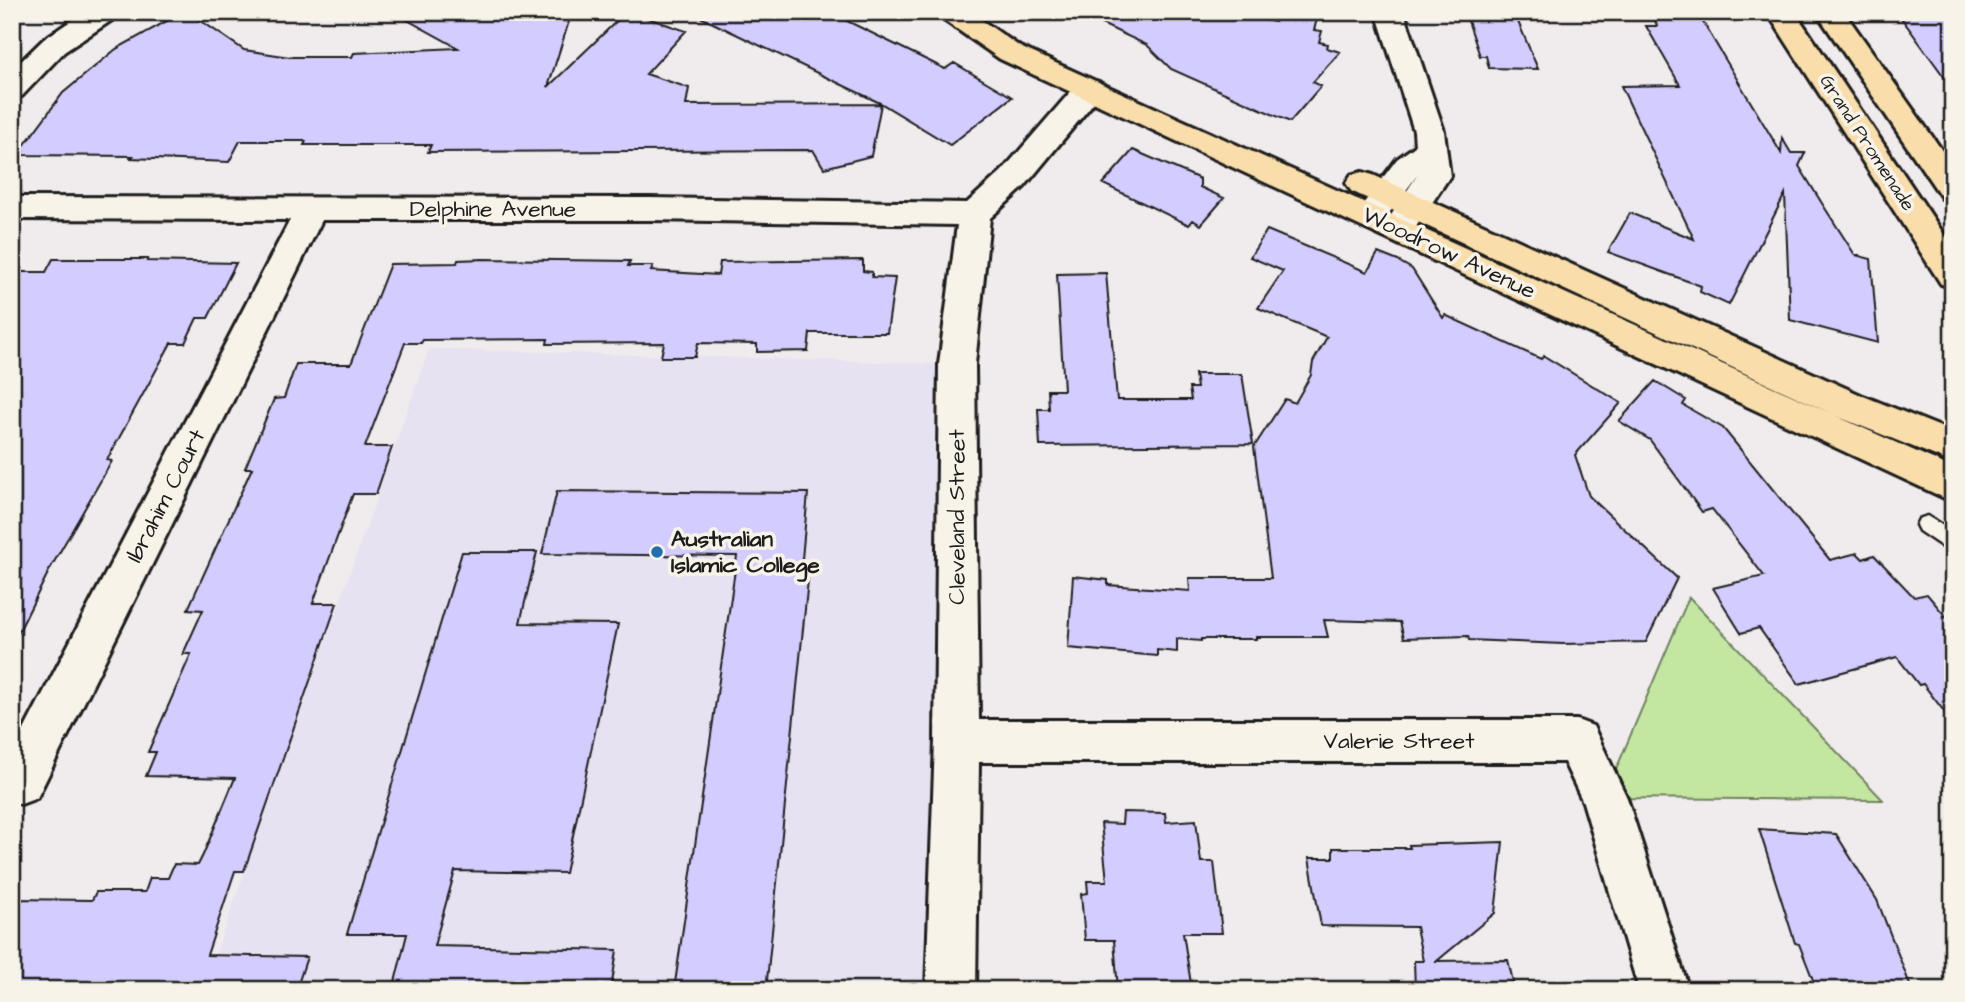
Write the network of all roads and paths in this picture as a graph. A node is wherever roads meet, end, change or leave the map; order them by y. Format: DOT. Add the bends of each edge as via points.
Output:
graph roads {
  1 [pos="105,12"];
  2 [pos="952,12"];
  3 [pos="1390,12"];
  4 [pos="1781,12"];
  5 [pos="1829,12"];
  6 [pos="12,89"];
  7 [pos="1088,89"];
  8 [pos="1953,190"];
  9 [pos="12,208"];
  10 [pos="311,209"];
  11 [pos="1391,211"];
  12 [pos="974,214"];
  13 [pos="1953,275"];
  14 [pos="1848,405"];
  15 [pos="1805,417"];
  16 [pos="1953,431"];
  17 [pos="1953,448"];
  18 [pos="1953,486"];
  19 [pos="1940,515"];
  20 [pos="1953,545"];
  21 [pos="957,741"];
  22 [pos="17,782"];
  23 [pos="951,990"];
  24 [pos="1664,990"];
  1 -- 6 [label="street" via="38,59"];
  2 -- 7 [label="main road, Woodrow Avenue" via="1010,53"];
  2 -- 11 [label="main road, Woodrow Avenue" via="1025,34"];
  3 -- 11 [label="street" via="1429,131 1434,176"];
  4 -- 13 [label="main road, Grand Promenade"];
  5 -- 8 [label="main road, Grand Promenade"];
  7 -- 11 [label="main road, Woodrow Avenue"];
  7 -- 12 [label="street" via="1013,179"];
  9 -- 10 [label="street, Delphine Avenue"];
  10 -- 12 [label="street, Delphine Avenue"];
  10 -- 22 [label="street, Ibrahim Court"];
  11 -- 14 [label="main road, Woodrow Avenue"];
  11 -- 15 [label="main road, Woodrow Avenue"];
  12 -- 21 [label="street, Cleveland Street" via="957,364"];
  14 -- 16 [label="main road"];
  14 -- 17 [label="main road, Woodrow Avenue"];
  15 -- 18 [label="main road, Woodrow Avenue"];
  15 -- 19 [label="main road"];
  19 -- 20 [label="lane"];
  21 -- 23 [label="street, Cleveland Street"];
  21 -- 24 [label="street, Valerie Street" via="1577,741 1604,798"];
}
